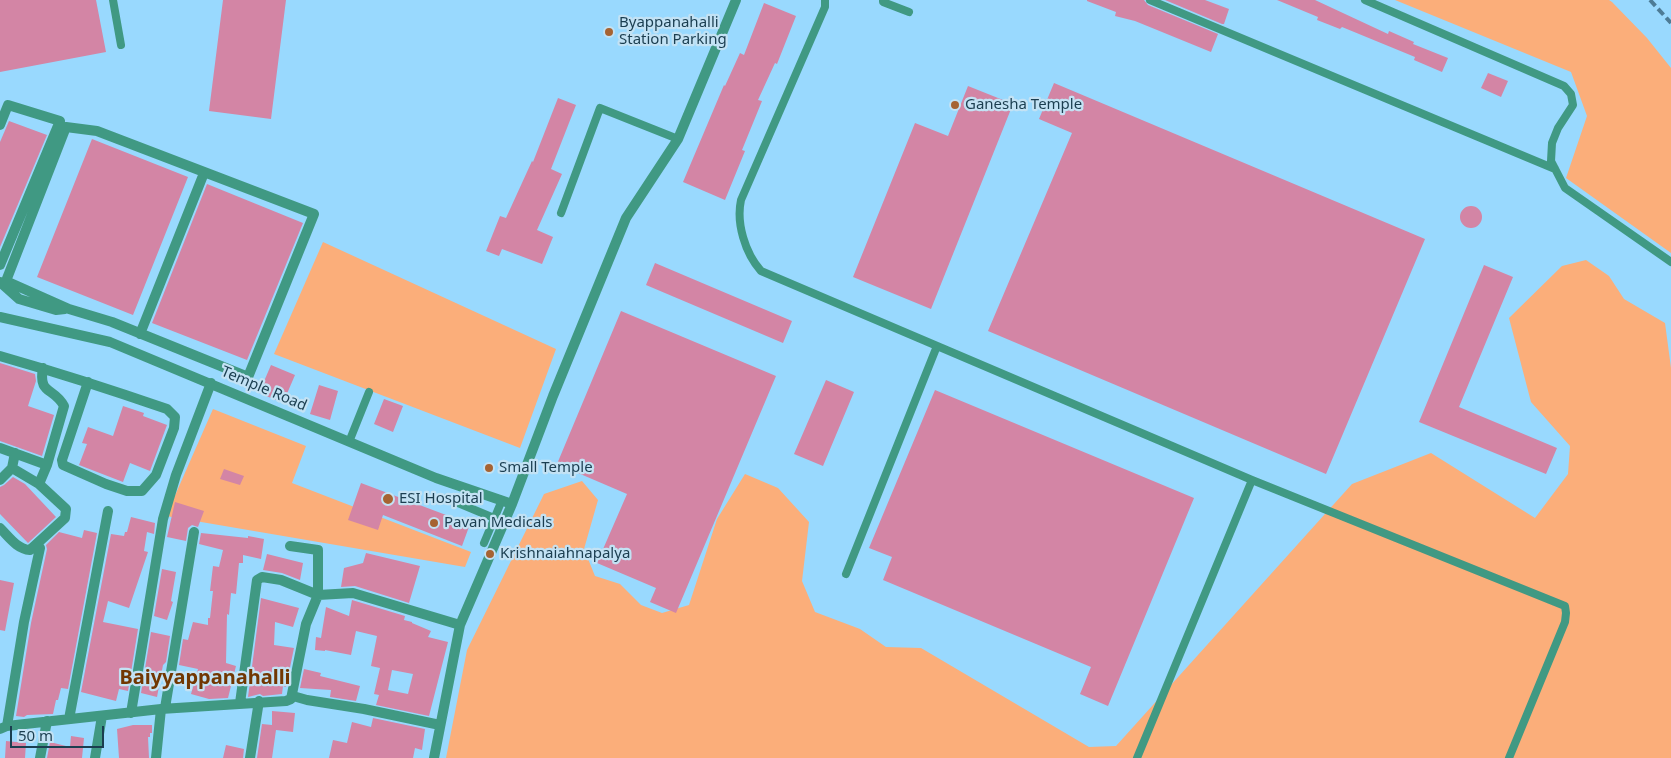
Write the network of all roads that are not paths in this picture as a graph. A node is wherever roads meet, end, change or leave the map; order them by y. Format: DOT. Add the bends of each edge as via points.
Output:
graph roads {
  1 [pos="114,0"];
  2 [pos="736,0"];
  3 [pos="825,0"];
  4 [pos="883,0"];
  5 [pos="1150,0"];
  6 [pos="1365,0"];
  7 [pos="909,12"];
  8 [pos="121,45"];
  9 [pos="0,125"];
  10 [pos="678,140"];
  11 [pos="1555,169"];
  12 [pos="204,173"];
  13 [pos="560,213"];
  14 [pos="1671,262"];
  15 [pos="0,265"];
  16 [pos="0,282"];
  17 [pos="69,308"];
  18 [pos="0,317"];
  19 [pos="112,322"];
  20 [pos="140,334"];
  21 [pos="106,340"];
  22 [pos="938,346"];
  23 [pos="0,356"];
  24 [pos="43,368"];
  25 [pos="88,382"];
  26 [pos="211,383"];
  27 [pos="369,392"];
  28 [pos="349,442"];
  29 [pos="0,448"];
  30 [pos="15,453"];
  31 [pos="47,465"];
  32 [pos="12,468"];
  33 [pos="0,480"];
  34 [pos="1252,480"];
  35 [pos="39,484"];
  36 [pos="446,498"];
  37 [pos="502,500"];
  38 [pos="512,504"];
  39 [pos="108,512"];
  40 [pos="494,518"];
  41 [pos="0,528"];
  42 [pos="194,532"];
  43 [pos="484,543"];
  44 [pos="290,546"];
  45 [pos="40,548"];
  46 [pos="846,574"];
  47 [pos="318,595"];
  48 [pos="460,625"];
  49 [pos="293,696"];
  50 [pos="259,701"];
  51 [pos="240,703"];
  52 [pos="163,708"];
  53 [pos="131,712"];
  54 [pos="102,716"];
  55 [pos="70,719"];
  56 [pos="46,722"];
  57 [pos="440,724"];
  58 [pos="2,729"];
  59 [pos="40,758"];
  60 [pos="95,758"];
  61 [pos="156,758"];
  62 [pos="250,758"];
  63 [pos="434,758"];
  64 [pos="1137,758"];
  65 [pos="1509,758"];
  1 -- 8 [label="lane"];
  2 -- 10 [label="street"];
  3 -- 22 [label="lane" via="741,200 738,212 747,246 753,262 761,270"];
  4 -- 7 [label="lane"];
  5 -- 11 [label="lane"];
  6 -- 11 [label="lane" via="1564,86 1572,94 1573,105 1552,143 1551,161"];
  9 -- 15 [label="street" via="8,105 60,122"];
  10 -- 13 [label="lane" via="600,108"];
  10 -- 38 [label="street" via="626,218"];
  11 -- 14 [label="lane" via="1565,188"];
  12 -- 17 [label="street" via="97,132 66,127 6,281"];
  12 -- 20 [label="street"];
  12 -- 20 [label="street" via="311,212 314,217 248,377"];
  16 -- 17 [label="street" via="19,299 56,310"];
  17 -- 19 [label="street"];
  18 -- 21 [label="street, Temple Road"];
  19 -- 20 [label="street"];
  19 -- 21 [label="street" via="115,327"];
  21 -- 26 [label="street, Temple Road"];
  22 -- 34 [label="lane"];
  22 -- 46 [label="lane"];
  23 -- 24 [label="street"];
  24 -- 25 [label="street"];
  24 -- 31 [label="street" via="41,379 44,386 64,406"];
  25 -- 25 [label="street" via="63,465 127,491 142,491 156,475 175,417 167,409"];
  26 -- 28 [label="street, Temple Road"];
  26 -- 53 [label="street" via="163,519"];
  27 -- 28 [label="lane"];
  28 -- 37 [label="street, Temple Road" via="436,478"];
  29 -- 30 [label="street"];
  30 -- 31 [label="street"];
  30 -- 32 [label="street"];
  31 -- 35 [label="street"];
  32 -- 33 [label="street"];
  32 -- 35 [label="street"];
  34 -- 64 [label="lane"];
  34 -- 65 [label="lane" via="1565,606 1565,622"];
  35 -- 41 [label="street" via="66,508 65,518 30,550 18,546"];
  36 -- 40 [label="lane"];
  37 -- 38 [label="street, Temple Road"];
  37 -- 40 [label="lane"];
  38 -- 48 [label="street"];
  39 -- 55 [label="street"];
  40 -- 43 [label="lane"];
  42 -- 52 [label="street"];
  44 -- 47 [label="street" via="318,550"];
  45 -- 58 [label="street"];
  47 -- 48 [label="street" via="353,593"];
  47 -- 49 [label="street" via="306,624"];
  47 -- 51 [label="street" via="281,580 262,577 257,580"];
  48 -- 57 [label="street"];
  49 -- 50 [label="street" via="286,701"];
  49 -- 57 [label="street"];
  50 -- 51 [label="street"];
  50 -- 62 [label="street"];
  51 -- 52 [label="street"];
  52 -- 53 [label="street"];
  52 -- 61 [label="street"];
  53 -- 54 [label="street"];
  54 -- 55 [label="street"];
  54 -- 60 [label="street"];
  55 -- 56 [label="street"];
  56 -- 58 [label="street"];
  56 -- 59 [label="street"];
  57 -- 63 [label="street"];
}
